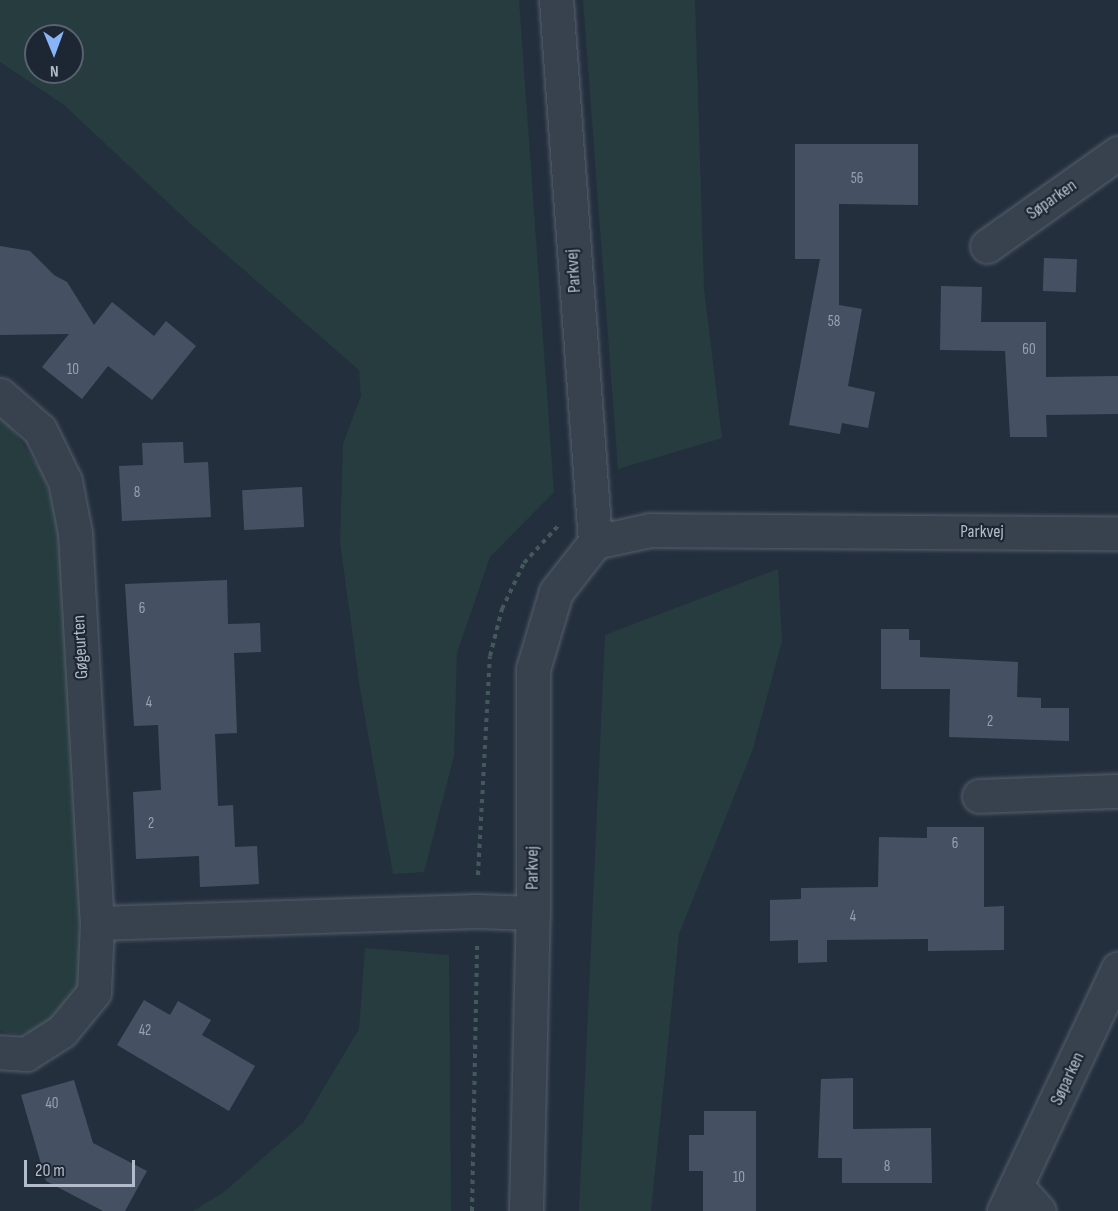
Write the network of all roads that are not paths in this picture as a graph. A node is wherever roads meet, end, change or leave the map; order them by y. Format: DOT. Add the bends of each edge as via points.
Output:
graph roads {
  1 [pos="556,0"];
  2 [pos="1118,153"];
  3 [pos="987,246"];
  4 [pos="0,395"];
  5 [pos="1118,533"];
  6 [pos="595,542"];
  7 [pos="1118,790"];
  8 [pos="979,796"];
  9 [pos="533,913"];
  10 [pos="97,923"];
  11 [pos="1118,969"];
  12 [pos="0,1052"];
  13 [pos="1020,1203"];
  14 [pos="526,1211"];
  1 -- 6 [label="street, Parkvej" via="589,505"];
  2 -- 3 [label="street, Søparken"];
  4 -- 10 [label="street, Gøgeurten" via="40,430 64,481 75,533"];
  5 -- 6 [label="street, Parkvej" via="650,530"];
  6 -- 9 [label="street, Parkvej" via="556,592 533,669"];
  7 -- 8 [label="street"];
  9 -- 10 [label="street" via="477,910"];
  9 -- 14 [label="street, Parkvej"];
  10 -- 12 [label="street, Gøgeurten" via="94,992 62,1031 26,1054"];
  11 -- 13 [label="street, Søparken"];
}
